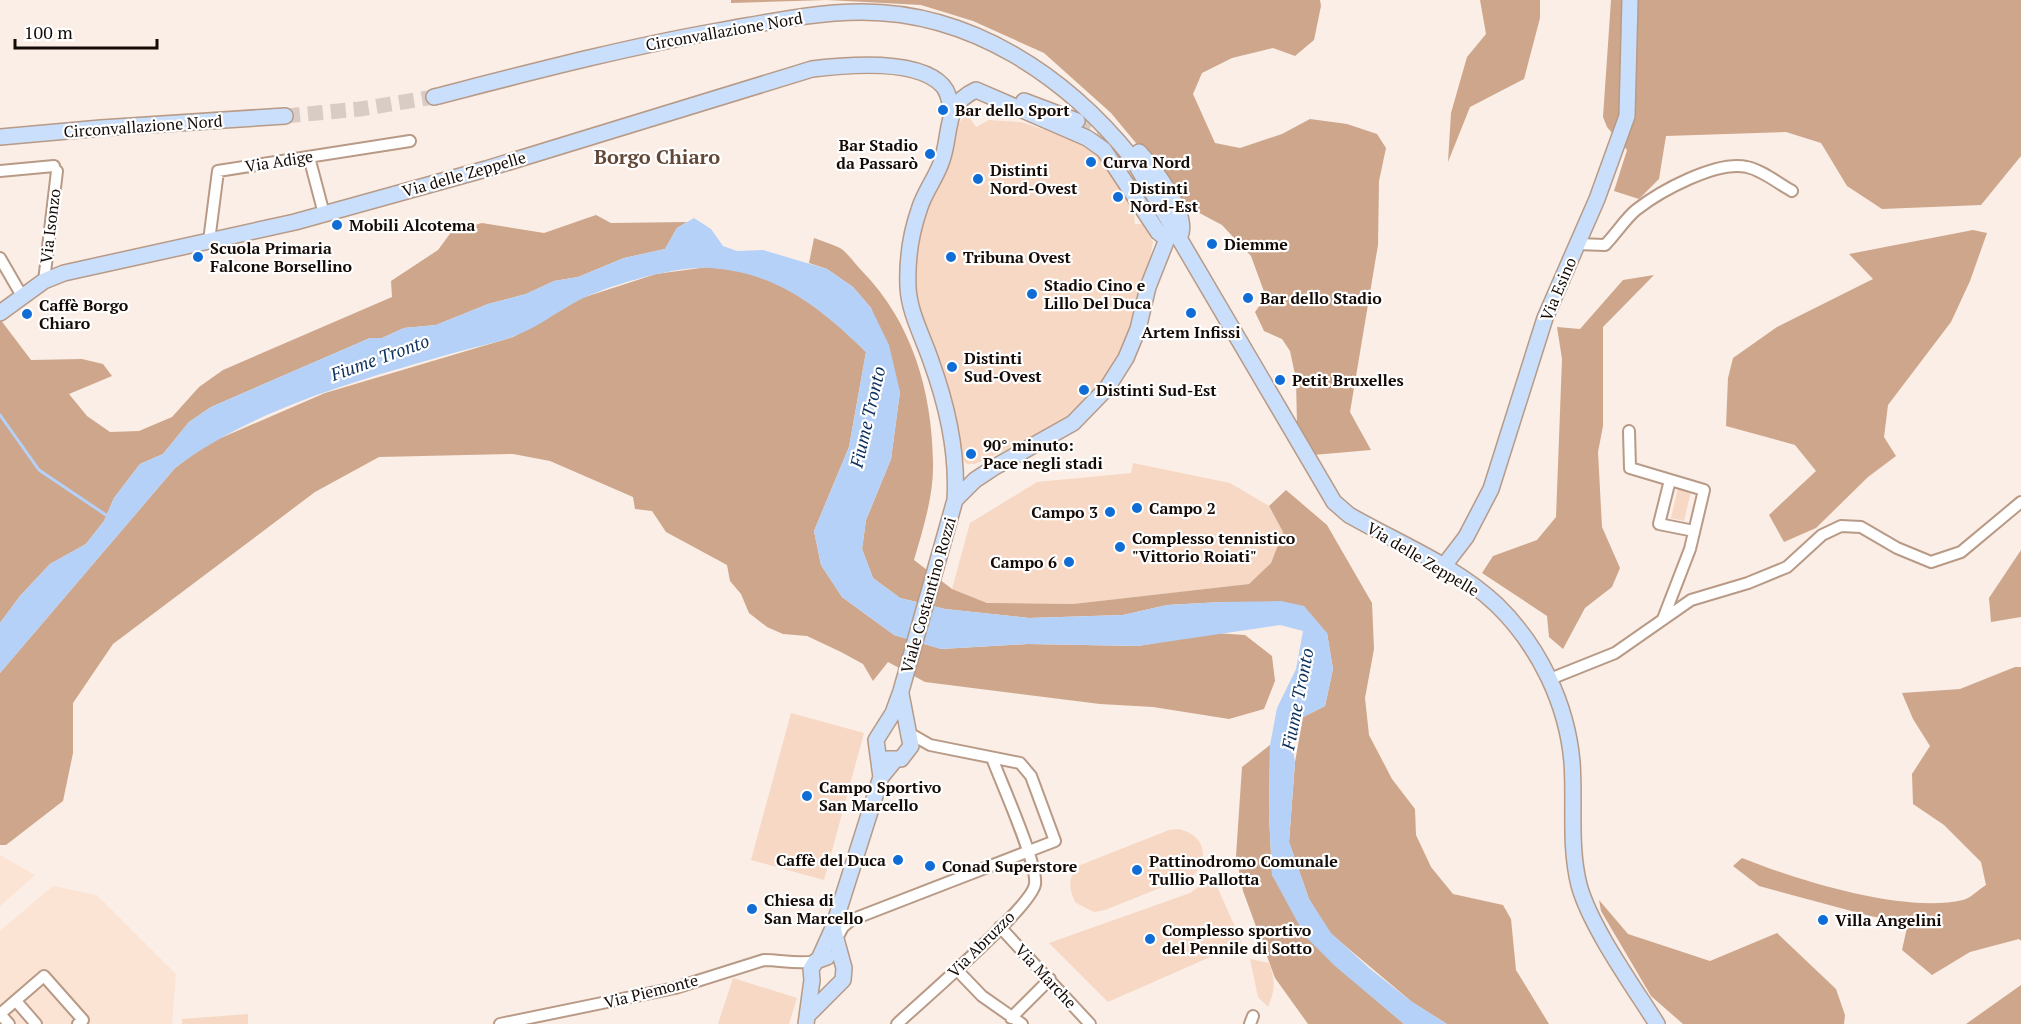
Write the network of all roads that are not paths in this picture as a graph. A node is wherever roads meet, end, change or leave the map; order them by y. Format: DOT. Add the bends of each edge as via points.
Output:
graph roads {
  1 [pos="1630,0"];
  2 [pos="989,94"];
  3 [pos="434,97"];
  4 [pos="952,112"];
  5 [pos="285,116"];
  6 [pos="1077,121"];
  7 [pos="0,137"];
  8 [pos="410,141"];
  9 [pos="1139,152"];
  10 [pos="309,157"];
  11 [pos="0,171"];
  12 [pos="1792,191"];
  13 [pos="324,214"];
  14 [pos="1173,237"];
  15 [pos="208,242"];
  16 [pos="1577,244"];
  17 [pos="1187,250"];
  18 [pos="0,258"];
  19 [pos="1161,258"];
  20 [pos="44,281"];
  21 [pos="22,296"];
  22 [pos="3,311"];
  23 [pos="1629,431"];
  24 [pos="954,452"];
  25 [pos="993,468"];
  26 [pos="1670,480"];
  27 [pos="955,502"];
  28 [pos="2021,502"];
  29 [pos="1694,531"];
  30 [pos="1443,567"];
  31 [pos="1663,619"];
  32 [pos="1550,679"];
  33 [pos="901,691"];
  34 [pos="883,727"];
  35 [pos="908,732"];
  36 [pos="930,745"];
  37 [pos="878,750"];
  38 [pos="909,752"];
  39 [pos="992,758"];
  40 [pos="895,760"];
  41 [pos="880,777"];
  42 [pos="1027,851"];
  43 [pos="1000,927"];
  44 [pos="834,934"];
  45 [pos="840,962"];
  46 [pos="812,968"];
  47 [pos="957,970"];
  48 [pos="1050,979"];
  49 [pos="837,987"];
  50 [pos="16,1001"];
  51 [pos="0,1014"];
  52 [pos="1011,1018"];
  53 [pos="807,1019"];
  54 [pos="9,1024"];
  55 [pos="36,1024"];
  56 [pos="78,1024"];
  57 [pos="500,1024"];
  58 [pos="897,1024"];
  59 [pos="1022,1024"];
  60 [pos="1090,1024"];
  61 [pos="1657,1024"];
  1 -- 16 [label="street, Via Esino" via="1627,116"];
  2 -- 4 [label="street" via="976,90 958,101"];
  2 -- 6 [label="street" via="1016,99"];
  2 -- 14 [label="street" via="1087,138 1104,150 1158,232"];
  3 -- 14 [label="street, Circonvallazione Nord" via="588,57 738,28 821,14 911,16 997,45 1060,84 1106,125 1132,158"];
  4 -- 13 [label="street, Via delle Zeppelle" via="943,86 908,69 865,65 812,69 486,169"];
  4 -- 24 [label="street, Viale Costantino Rozzi" via="942,160 919,209 908,285 910,306 936,375"];
  5 -- 7 [label="street, Circonvallazione Nord"];
  8 -- 10 [label="street, Via Adige"];
  9 -- 14 [label="street, Via delle Zeppelle" via="1182,218 1184,228"];
  10 -- 13 [label="street"];
  10 -- 15 [label="street, Via Adige" via="218,171"];
  11 -- 20 [label="street, Via Isonzo" via="55,168"];
  12 -- 16 [label="street" via="1748,166 1725,165 1672,188 1635,211 1605,245"];
  13 -- 15 [label="street, Via delle Zeppelle"];
  14 -- 17 [label="street, Via delle Zeppelle"];
  14 -- 19 [label="street, Viale Costantino Rozzi"];
  15 -- 20 [label="street, Via delle Zeppelle" via="64,273"];
  16 -- 30 [label="street, Via Esino" via="1545,318 1491,489 1466,537"];
  17 -- 19 [label="street"];
  17 -- 30 [label="street, Via delle Zeppelle" via="1334,502"];
  18 -- 21 [label="street"];
  19 -- 25 [label="street, Viale Costantino Rozzi" via="1126,358 1107,388 1073,423"];
  20 -- 21 [label="street, Via delle Zeppelle"];
  21 -- 22 [label="street, Via delle Zeppelle"];
  23 -- 26 [label="street" via="1630,468"];
  24 -- 25 [label="street, Viale Costantino Rozzi" via="961,467 968,471"];
  24 -- 27 [label="street, Viale Costantino Rozzi"];
  25 -- 27 [label="street, Viale Costantino Rozzi" via="965,488"];
  26 -- 29 [label="street" via="1704,490"];
  26 -- 29 [label="street" via="1659,524"];
  27 -- 33 [label="street, Viale Costantino Rozzi"];
  28 -- 31 [label="street" via="1961,552 1931,562 1861,527 1841,526 1822,535 1787,567 1691,600"];
  29 -- 31 [label="street"];
  30 -- 32 [label="street, Via delle Zeppelle" via="1499,608 1525,639"];
  31 -- 32 [label="street" via="1614,653"];
  32 -- 61 [label="street, Via delle Zeppelle" via="1561,707 1572,761 1573,854 1580,886 1591,916"];
  33 -- 34 [label="street, Viale Costantino Rozzi"];
  33 -- 35 [label="street, Viale Costantino Rozzi"];
  34 -- 35 [label="street" via="896,724"];
  34 -- 37 [label="street, Viale Costantino Rozzi" via="876,740"];
  35 -- 36 [label="street"];
  35 -- 38 [label="street, Viale Costantino Rozzi" via="912,743"];
  36 -- 38 [label="street, Viale Costantino Rozzi"];
  36 -- 39 [label="street"];
  37 -- 40 [label="street" via="885,758"];
  37 -- 41 [label="street, Viale Costantino Rozzi"];
  38 -- 40 [label="street, Viale Costantino Rozzi"];
  39 -- 42 [label="street"];
  39 -- 42 [label="street, Viale Costantino Rozzi" via="1020,764 1031,776 1054,841"];
  40 -- 41 [label="street, Viale Costantino Rozzi"];
  41 -- 44 [label="street, Viale Costantino Rozzi"];
  42 -- 43 [label="street, Via Abruzzo" via="1035,885 1029,897"];
  42 -- 44 [label="street, Viale Costantino Rozzi" via="851,920"];
  43 -- 47 [label="street, Via Abruzzo"];
  43 -- 48 [label="street, Via Marche"];
  44 -- 45 [label="street, Viale Costantino Rozzi"];
  44 -- 46 [label="street, Viale Costantino Rozzi"];
  45 -- 46 [label="street" via="828,957"];
  45 -- 49 [label="street, Viale Costantino Rozzi" via="844,974"];
  46 -- 49 [label="street" via="823,989"];
  46 -- 53 [label="street, Viale Costantino Rozzi"];
  46 -- 57 [label="street, Via Piemonte" via="764,960 675,988"];
  47 -- 52 [label="street"];
  47 -- 58 [label="street, Via Abruzzo"];
  48 -- 52 [label="street"];
  48 -- 60 [label="street, Via Marche"];
  49 -- 53 [label="street, Viale Costantino Rozzi"];
  50 -- 51 [label="street"];
  50 -- 55 [label="street"];
  50 -- 56 [label="street" via="44,976 83,1020"];
  51 -- 54 [label="street"];
  52 -- 59 [label="street"];
}
